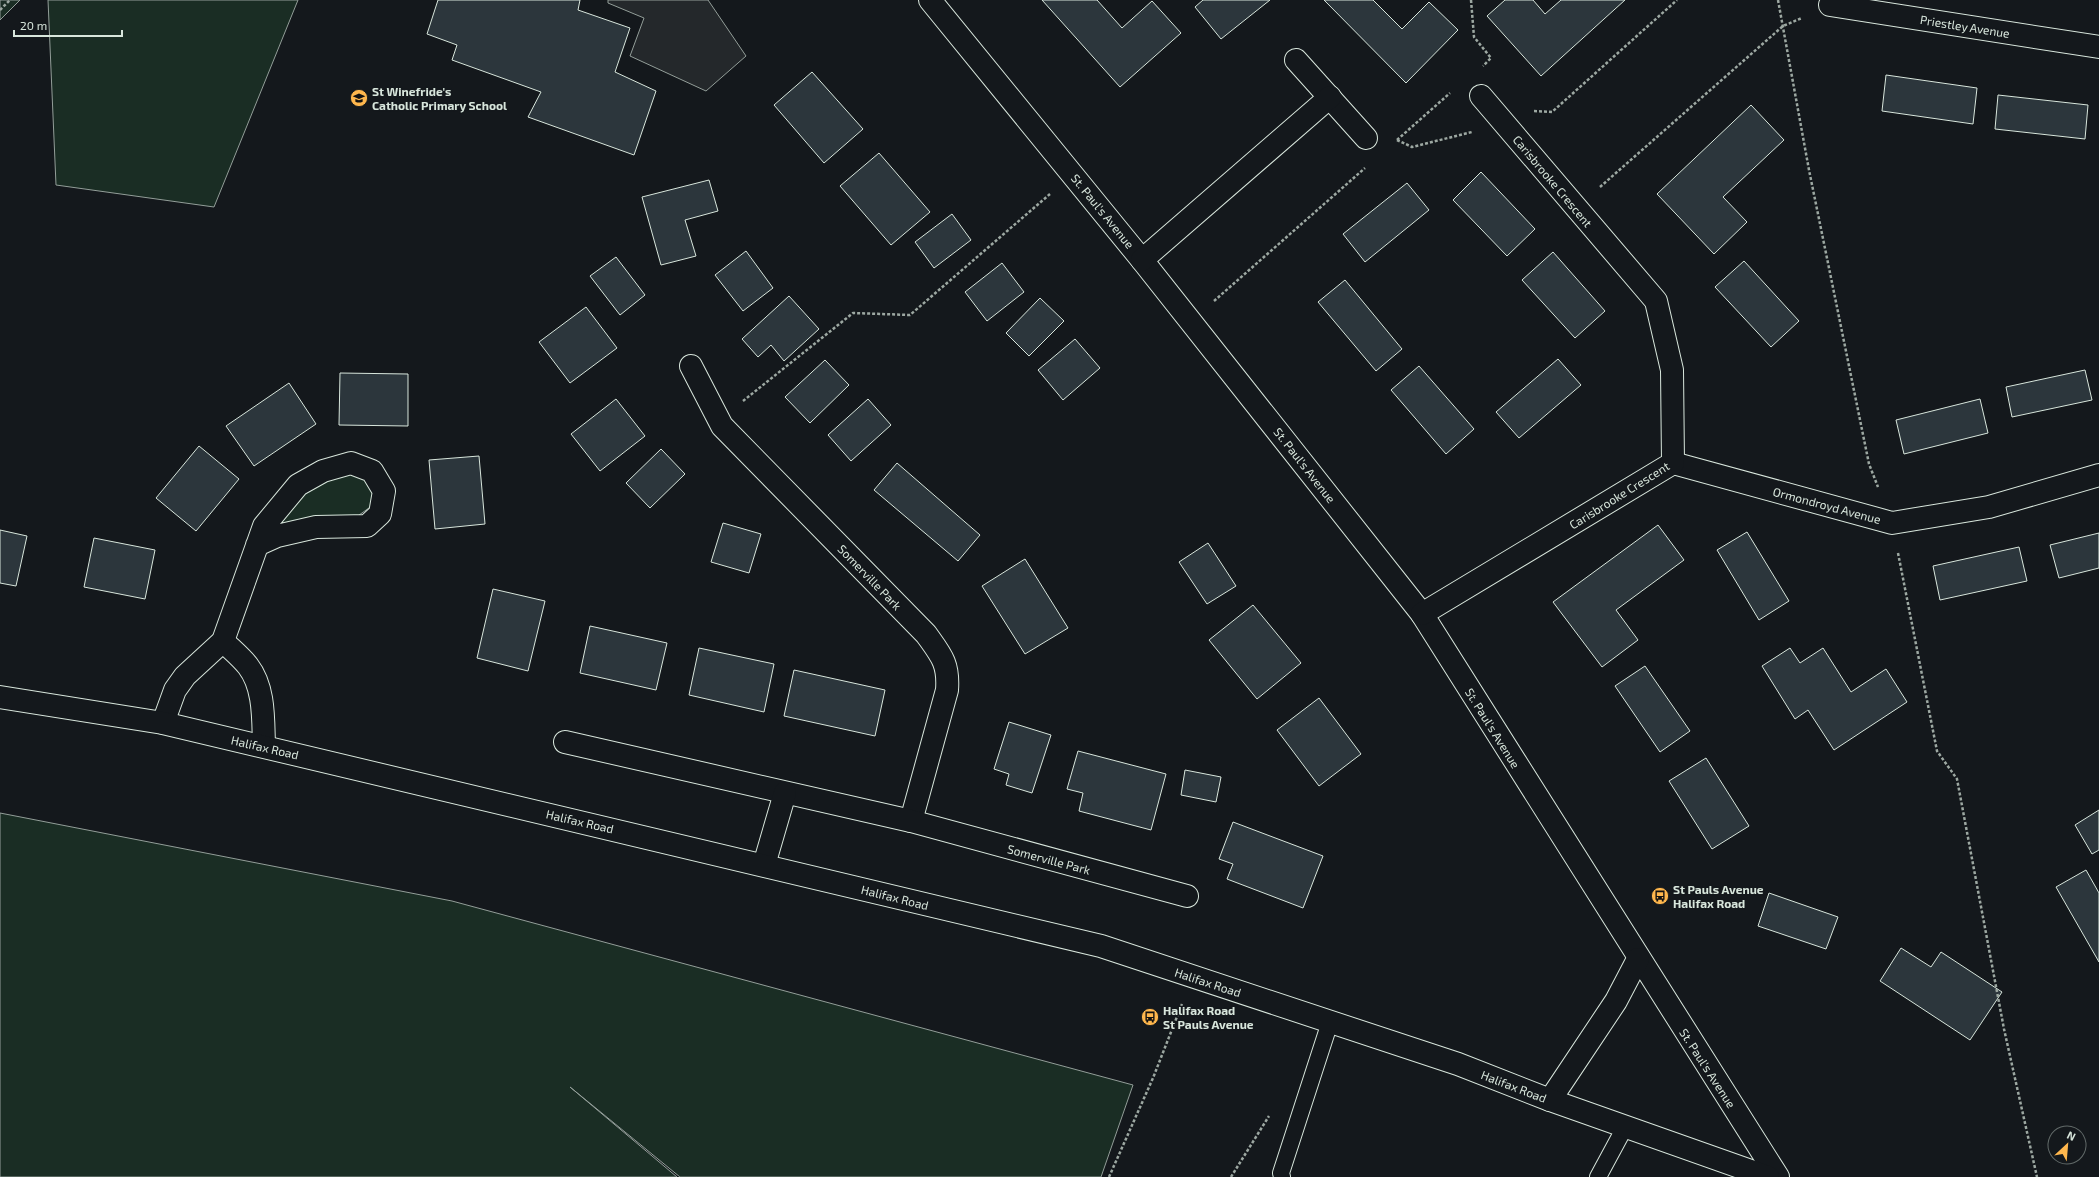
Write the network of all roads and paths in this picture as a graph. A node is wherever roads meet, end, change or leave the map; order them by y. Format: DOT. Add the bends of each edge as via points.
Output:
graph roads {
  1 [pos="10,0"];
  2 [pos="930,0"];
  3 [pos="1471,0"];
  4 [pos="1677,0"];
  5 [pos="1778,0"];
  6 [pos="1830,5"];
  7 [pos="0,10"];
  8 [pos="1783,26"];
  9 [pos="2099,47"];
  10 [pos="1296,60"];
  11 [pos="1467,79"];
  12 [pos="1482,96"];
  13 [pos="1330,97"];
  14 [pos="1505,124"];
  15 [pos="1366,138"];
  16 [pos="1397,140"];
  17 [pos="1392,145"];
  18 [pos="1368,166"];
  19 [pos="1073,174"];
  20 [pos="1576,208"];
  21 [pos="1142,260"];
  22 [pos="1191,321"];
  23 [pos="691,366"];
  24 [pos="719,420"];
  25 [pos="1673,463"];
  26 [pos="2099,475"];
  27 [pos="1892,523"];
  28 [pos="257,545"];
  29 [pos="1422,614"];
  30 [pos="223,641"];
  31 [pos="0,697"];
  32 [pos="163,723"];
  33 [pos="565,742"];
  34 [pos="264,746"];
  35 [pos="785,793"];
  36 [pos="912,821"];
  37 [pos="764,865"];
  38 [pos="1188,896"];
  39 [pos="1638,959"];
  40 [pos="1184,999"];
  41 [pos="1330,1022"];
  42 [pos="1550,1100"];
  43 [pos="1271,1113"];
  44 [pos="1625,1127"];
  45 [pos="1109,1177"];
  46 [pos="1231,1177"];
  47 [pos="1282,1177"];
  48 [pos="1598,1177"];
  49 [pos="1768,1177"];
  50 [pos="1778,1177"];
  51 [pos="2037,1177"];
  1 -- 7 [label="path"];
  2 -- 19 [label="main road, St. Paul's Avenue"];
  3 -- 11 [label="path" via="1474,37 1491,58"];
  4 -- 14 [label="path" via="1552,112 1527,110"];
  5 -- 8 [label="path"];
  6 -- 9 [label="main road, Priestley Avenue"];
  8 -- 20 [label="path"];
  8 -- 27 [label="path" via="1809,170 1869,464"];
  10 -- 13 [label="main road"];
  11 -- 12 [label="path"];
  11 -- 16 [label="path"];
  12 -- 14 [label="main road, Carisbrooke Crescent"];
  13 -- 15 [label="main road"];
  13 -- 21 [label="main road"];
  14 -- 16 [label="path" via="1412,146"];
  14 -- 20 [label="main road, Carisbrooke Crescent"];
  15 -- 16 [label="path"];
  16 -- 17 [label="path"];
  18 -- 22 [label="path"];
  19 -- 21 [label="main road, St. Paul's Avenue"];
  19 -- 24 [label="path" via="910,315 853,313"];
  20 -- 25 [label="main road, Carisbrooke Crescent" via="1656,301 1672,370"];
  21 -- 22 [label="main road, St. Paul's Avenue"];
  22 -- 29 [label="main road, St. Paul's Avenue"];
  23 -- 24 [label="main road, Somerville Park"];
  24 -- 36 [label="main road, Somerville Park" via="722,426 926,634 942,657 948,674 947,690"];
  25 -- 27 [label="main road, Ormondroyd Avenue"];
  25 -- 29 [label="main road, Carisbrooke Crescent"];
  26 -- 27 [label="main road, Ormondroyd Avenue" via="1989,507"];
  27 -- 51 [label="path" via="1937,750 1957,779 2004,1029"];
  28 -- 28 [label="main road" via="264,526 298,485 323,471 351,463 372,471 384,491 380,514 367,526 316,527 277,536"];
  28 -- 30 [label="main road"];
  29 -- 39 [label="main road, St. Paul's Avenue"];
  30 -- 32 [label="main road" via="185,676 175,690"];
  30 -- 34 [label="main road" via="248,666 260,693 263,706"];
  31 -- 32 [label="main road, Halifax Road"];
  32 -- 34 [label="main road, Halifax Road"];
  33 -- 35 [label="main road, Somerville Park"];
  34 -- 37 [label="main road, Halifax Road"];
  35 -- 36 [label="main road, Somerville Park"];
  35 -- 37 [label="main road"];
  36 -- 38 [label="main road, Somerville Park"];
  37 -- 41 [label="main road, Halifax Road" via="1100,946"];
  39 -- 42 [label="main road" via="1616,1001"];
  39 -- 50 [label="main road, St. Paul's Avenue"];
  40 -- 45 [label="path" via="1153,1078"];
  41 -- 42 [label="main road, Halifax Road" via="1458,1064"];
  41 -- 47 [label="lane" via="1288,1148"];
  42 -- 44 [label="main road, Halifax Road"];
  43 -- 46 [label="path"];
  44 -- 48 [label="lane"];
  44 -- 49 [label="main road, Halifax Road"];
}
